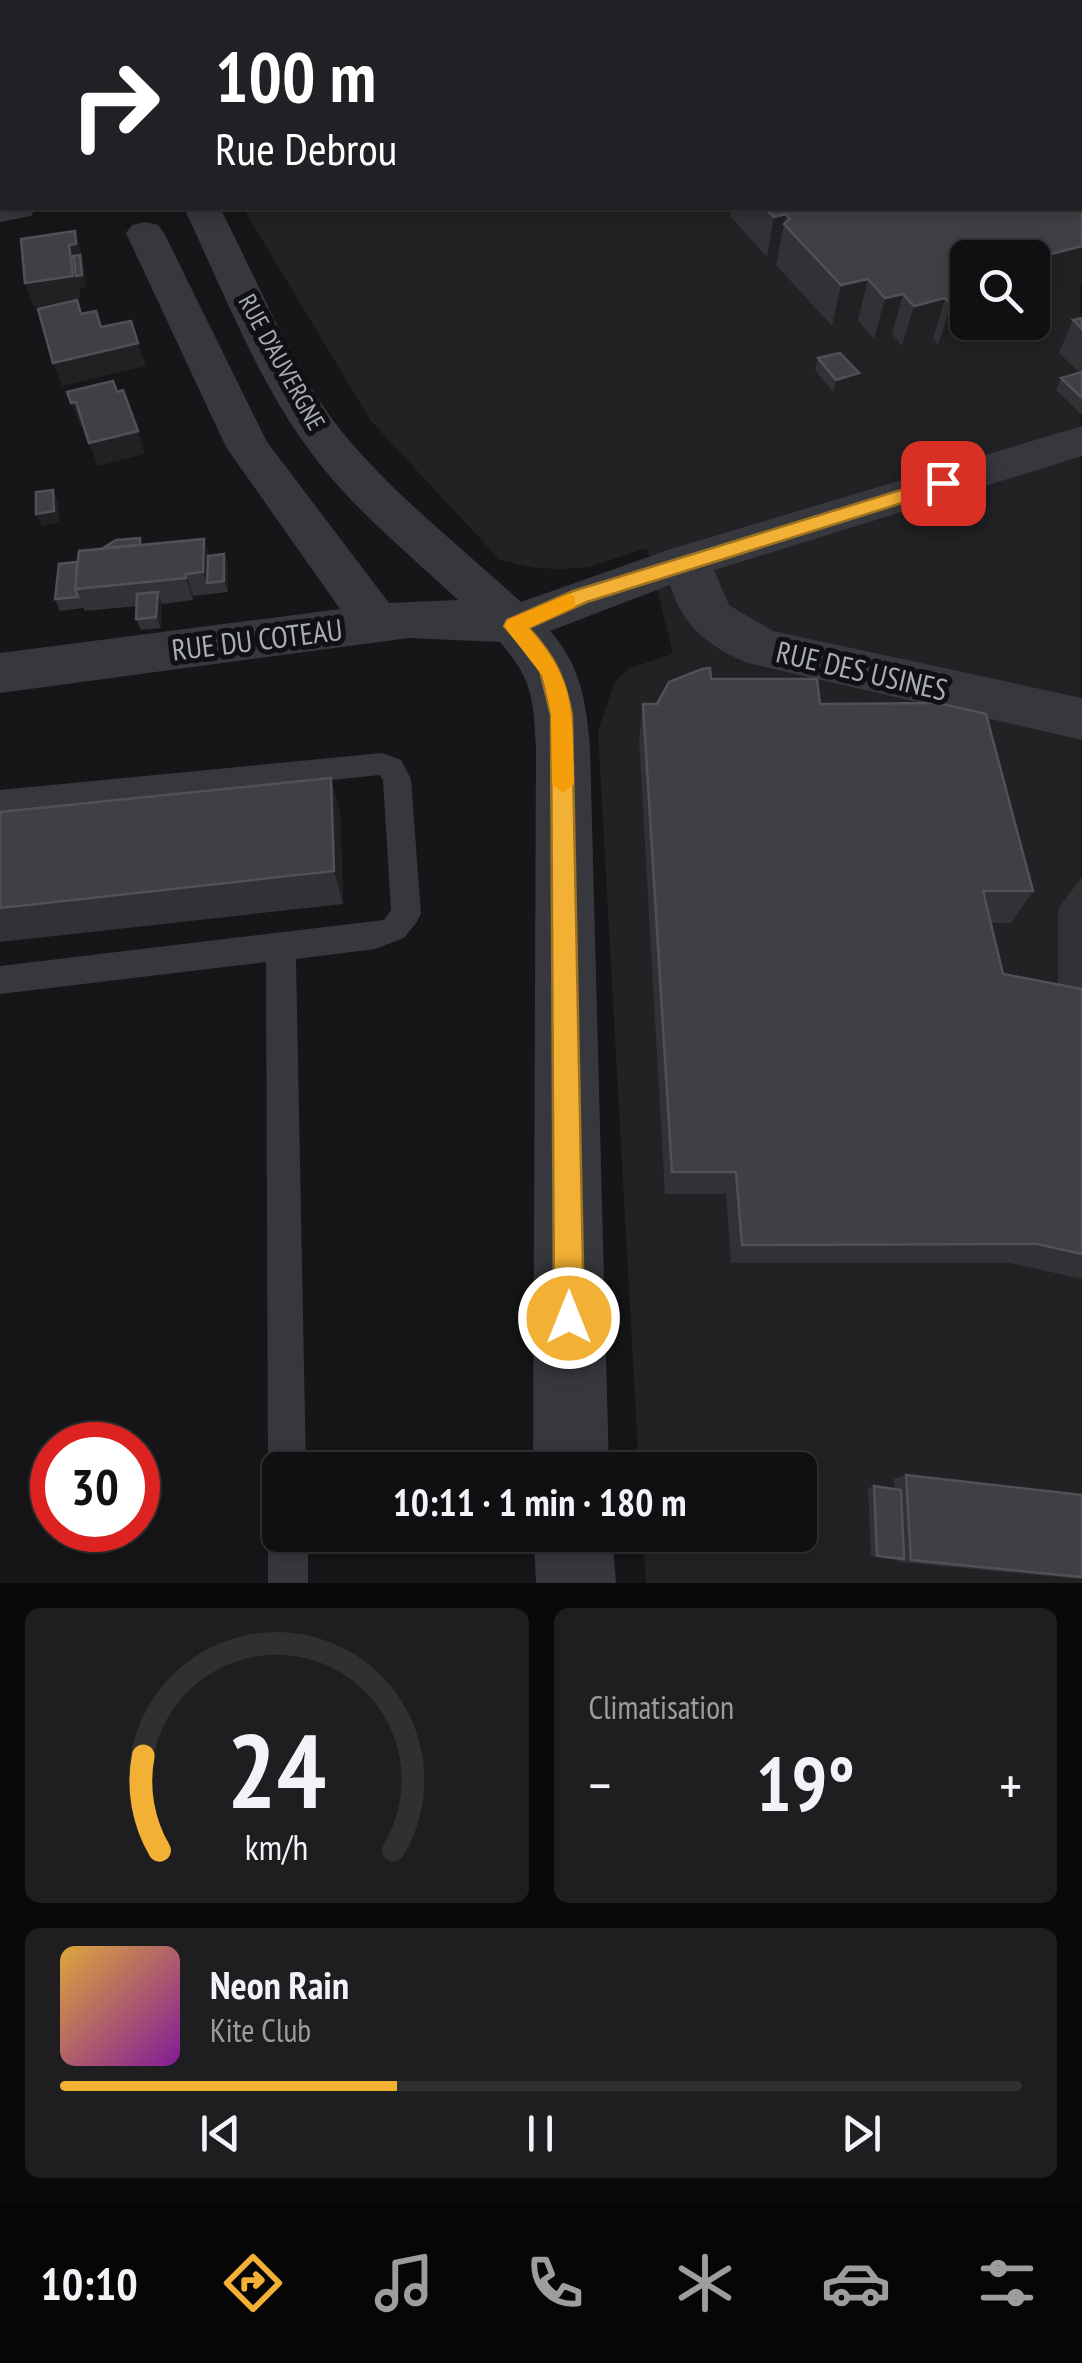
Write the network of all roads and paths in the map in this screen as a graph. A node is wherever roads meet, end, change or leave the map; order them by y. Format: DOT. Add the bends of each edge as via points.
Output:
graph roads {
  1 [pos="203,210"];
  2 [pos="145,233"];
  3 [pos="1082,441"];
  4 [pos="688,561"];
  5 [pos="376,623"];
  6 [pos="515,626"];
  7 [pos="0,672"];
  8 [pos="1082,719"];
  9 [pos="0,802"];
  10 [pos="281,947"];
  11 [pos="0,980"];
  12 [pos="287,1452"];
  13 [pos="570,1452"];
  14 [pos="288,1552"];
  15 [pos="574,1552"];
  16 [pos="288,1583"];
  17 [pos="576,1583"];
  1 -- 6 [label="street, RUE D'AUVERGNE" via="294,394 324,439 375,496"];
  2 -- 5 [label="street" via="248,447"];
  3 -- 4 [label="street"];
  4 -- 6 [label="street"];
  4 -- 8 [label="street, RUE DES USINES" via="702,610 738,639"];
  5 -- 6 [label="street, RUE DU COTEAU" via="438,618"];
  5 -- 7 [label="street, RUE DU COTEAU"];
  6 -- 13 [label="street, RUE D'AUVERGNE" via="547,662 562,715"];
  9 -- 10 [label="lane" via="369,763 391,768 406,914 394,929 375,936"];
  10 -- 11 [label="lane"];
  10 -- 12 [label="lane"];
  14 -- 16 [label="lane"];
  15 -- 17 [label="street"];
}
